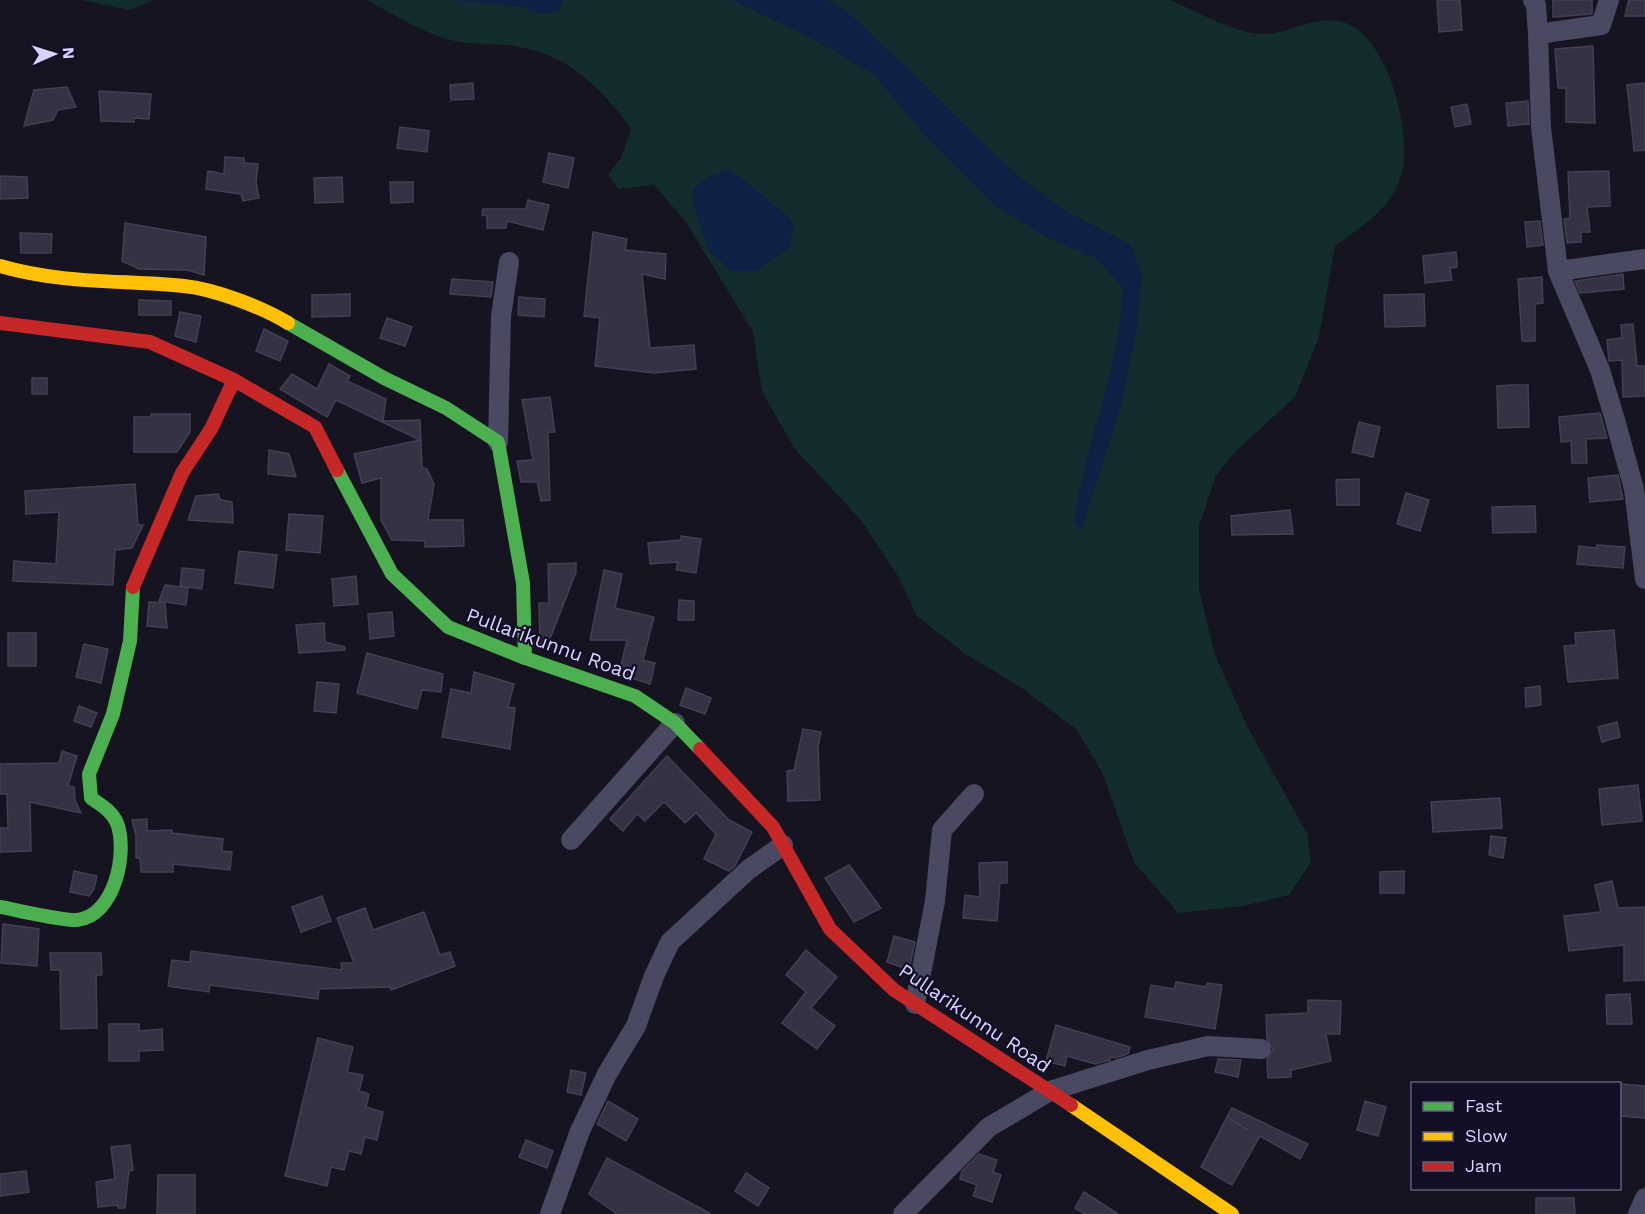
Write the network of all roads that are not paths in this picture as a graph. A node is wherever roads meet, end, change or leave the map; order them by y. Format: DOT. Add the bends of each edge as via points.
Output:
graph roads {
  1 [pos="1533,0"];
  2 [pos="1609,0"];
  3 [pos="1538,34"];
  4 [pos="1645,259"];
  5 [pos="509,262"];
  6 [pos="0,266"];
  7 [pos="1558,271"];
  8 [pos="0,323"];
  9 [pos="234,380"];
  10 [pos="498,442"];
  11 [pos="1645,579"];
  12 [pos="525,658"];
  13 [pos="675,723"];
  14 [pos="974,794"];
  15 [pos="571,840"];
  16 [pos="783,845"];
  17 [pos="0,907"];
  18 [pos="915,1004"];
  19 [pos="1261,1049"];
  20 [pos="1050,1091"];
  21 [pos="1645,1198"];
  22 [pos="550,1214"];
  23 [pos="903,1214"];
  24 [pos="1232,1214"];
  25 [pos="1638,1214"];
  1 -- 3 [label="street"];
  2 -- 3 [label="street" via="1601,25"];
  3 -- 7 [label="street" via="1540,127"];
  4 -- 7 [label="street"];
  5 -- 10 [label="street" via="501,316"];
  6 -- 10 [label="main road" via="100,283 186,286 232,299 280,318 384,378 446,408"];
  7 -- 11 [label="street" via="1600,369 1615,420 1634,489"];
  8 -- 9 [label="main road, Pullarikunnu Road" via="150,342"];
  9 -- 12 [label="main road, Pullarikunnu Road" via="315,427 392,574 448,627"];
  9 -- 17 [label="main road" via="211,429 182,473 133,587 130,641 113,714 89,774 91,798 113,816 119,832 120,861 115,884 101,906 78,920"];
  10 -- 12 [label="main road" via="523,583"];
  12 -- 13 [label="main road, Pullarikunnu Road" via="635,696"];
  13 -- 15 [label="street"];
  13 -- 16 [label="main road, Pullarikunnu Road" via="773,827"];
  14 -- 18 [label="street" via="942,830"];
  16 -- 18 [label="main road, Pullarikunnu Road" via="830,928 894,990"];
  16 -- 22 [label="street" via="748,870 670,942 636,1026 580,1131"];
  18 -- 20 [label="main road, Pullarikunnu Road"];
  19 -- 20 [label="street" via="1208,1047 1148,1060"];
  20 -- 23 [label="street" via="989,1127"];
  20 -- 24 [label="main road, Pullarikunnu Road"];
  21 -- 25 [label="street"];
}
